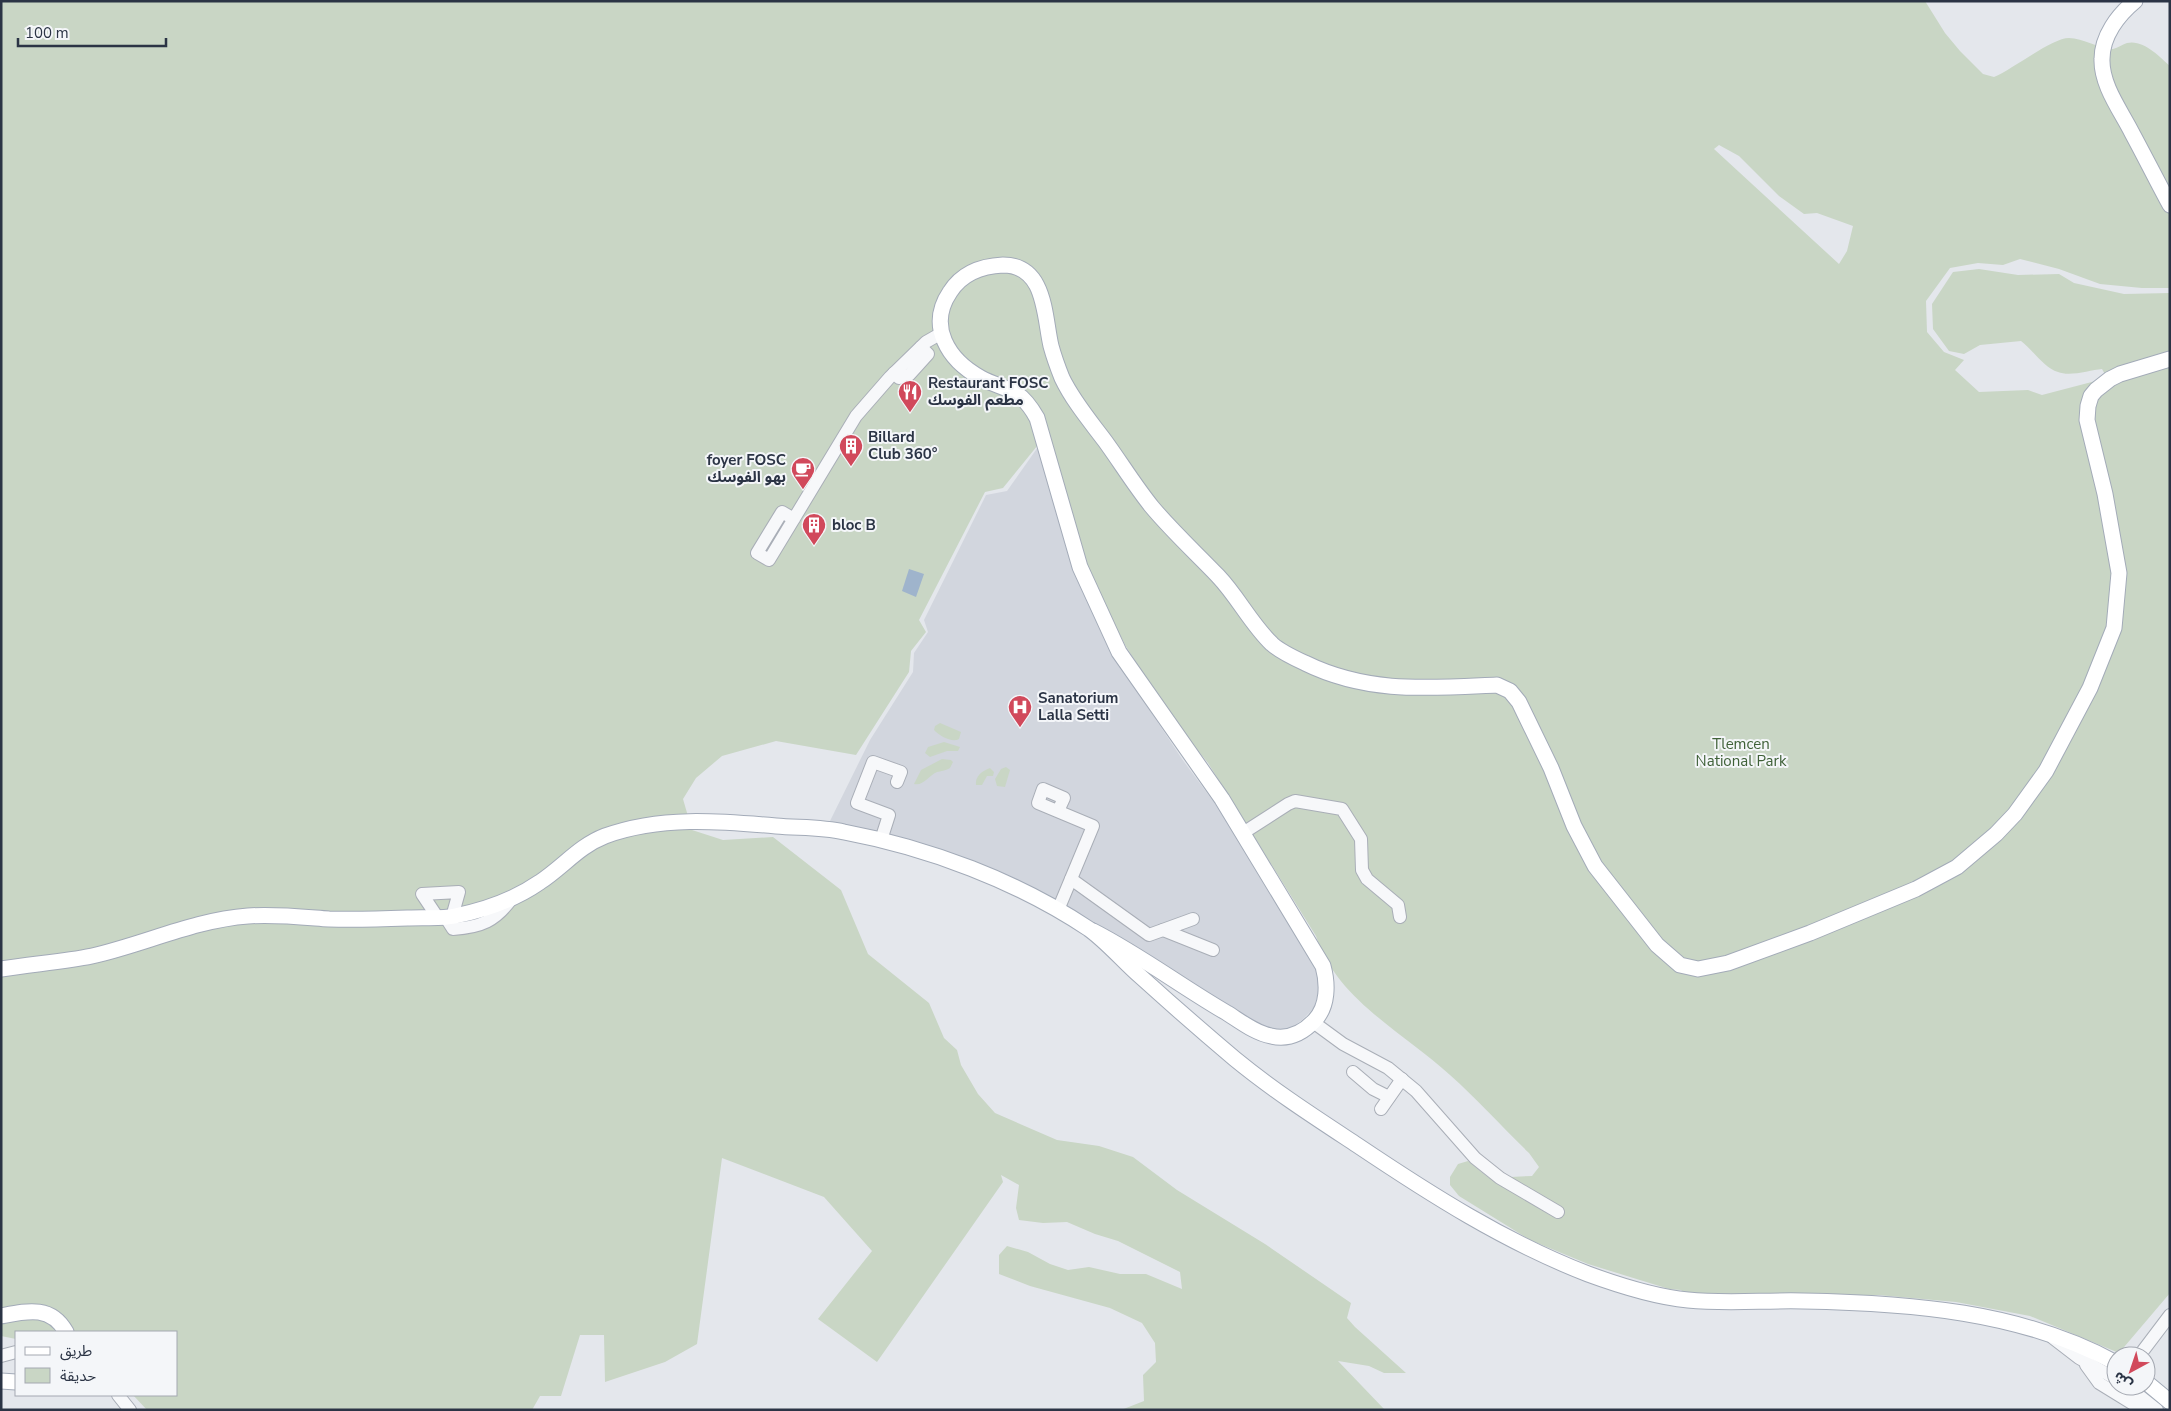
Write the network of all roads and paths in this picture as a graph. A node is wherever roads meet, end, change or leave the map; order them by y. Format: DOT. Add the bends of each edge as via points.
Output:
graph roads {
  1 [pos="2135,1"];
  2 [pos="2170,205"];
  3 [pos="940,334"];
  4 [pos="2170,359"];
  5 [pos="794,519"];
  6 [pos="897,782"];
  7 [pos="1058,811"];
  8 [pos="1243,833"];
  9 [pos="881,840"];
  10 [pos="1071,879"];
  11 [pos="1058,910"];
  12 [pos="1400,917"];
  13 [pos="1193,919"];
  14 [pos="1163,930"];
  15 [pos="1093,931"];
  16 [pos="1213,950"];
  17 [pos="1,968"];
  18 [pos="1313,1022"];
  19 [pos="1353,1072"];
  20 [pos="1402,1079"];
  21 [pos="1389,1097"];
  22 [pos="1381,1109"];
  23 [pos="1558,1212"];
  24 [pos="2170,1315"];
  25 [pos="1,1316"];
  26 [pos="65,1331"];
  27 [pos="2045,1332"];
  28 [pos="2147,1346"];
  29 [pos="15,1352"];
  30 [pos="1,1356"];
  31 [pos="2106,1358"];
  32 [pos="2083,1361"];
  33 [pos="2106,1374"];
  34 [pos="1,1381"];
  35 [pos="15,1382"];
  36 [pos="2156,1390"];
  37 [pos="119,1396"];
  38 [pos="2140,1396"];
  39 [pos="2170,1402"];
  40 [pos="130,1410"];
  41 [pos="2143,1410"];
  42 [pos="2157,1410"];
  1 -- 2 [label="main road" via="2122,12 2110,30 2103,48 2102,67 2110,89"];
  3 -- 4 [label="main road" via="948,293 962,278 979,269 1002,265 1026,273 1040,288 1056,361 1068,391 1151,506 1219,577 1273,645 1319,670 1378,685 1406,688 1497,685 1510,691 1519,702 1595,866 1670,958 1680,965 1698,969 1728,963 1810,933 1876,908 1942,877 1996,834 2032,792 2090,688 2114,628 2119,573 2087,420 2091,396 2101,385 2120,374"];
  3 -- 5 [label="street" via="921,347 856,416"];
  3 -- 8 [label="main road" via="964,367 978,377 1016,393 1038,418 1080,567 1119,652"];
  6 -- 9 [label="street" via="900,772 873,762 857,803 889,814"];
  7 -- 10 [label="street" via="1092,826"];
  8 -- 12 [label="street" via="1295,801 1342,809 1361,839 1362,870 1366,879 1398,904"];
  8 -- 18 [label="main road" via="1323,966 1327,985 1325,1000"];
  9 -- 11 [label="main road" via="978,872"];
  9 -- 17 [label="main road" via="840,831 741,822 678,821 626,830 593,841 539,883 512,898 445,918 386,920 249,916 208,922 89,956"];
  10 -- 11 [label="street"];
  10 -- 14 [label="street" via="1150,935"];
  11 -- 15 [label="main road"];
  13 -- 14 [label="street"];
  14 -- 16 [label="street"];
  15 -- 18 [label="main road" via="1259,1032 1283,1038 1295,1035"];
  15 -- 27 [label="main road" via="1169,1002 1275,1090 1428,1193 1493,1230 1591,1275 1689,1300 1895,1305 1993,1319"];
  18 -- 20 [label="street"];
  19 -- 21 [label="street" via="1373,1089"];
  20 -- 21 [label="street"];
  20 -- 23 [label="street" via="1475,1158 1500,1178"];
  21 -- 22 [label="street"];
  24 -- 28 [label="street"];
  25 -- 26 [label="main road" via="28,1311 46,1312"];
  27 -- 31 [label="main road"];
  27 -- 32 [label="street"];
  29 -- 30 [label="street"];
  32 -- 33 [label="street"];
  32 -- 41 [label="street" via="2100,1383"];
  34 -- 35 [label="main road"];
  36 -- 39 [label="main road"];
  37 -- 40 [label="street"];
  38 -- 42 [label="street"];
}
